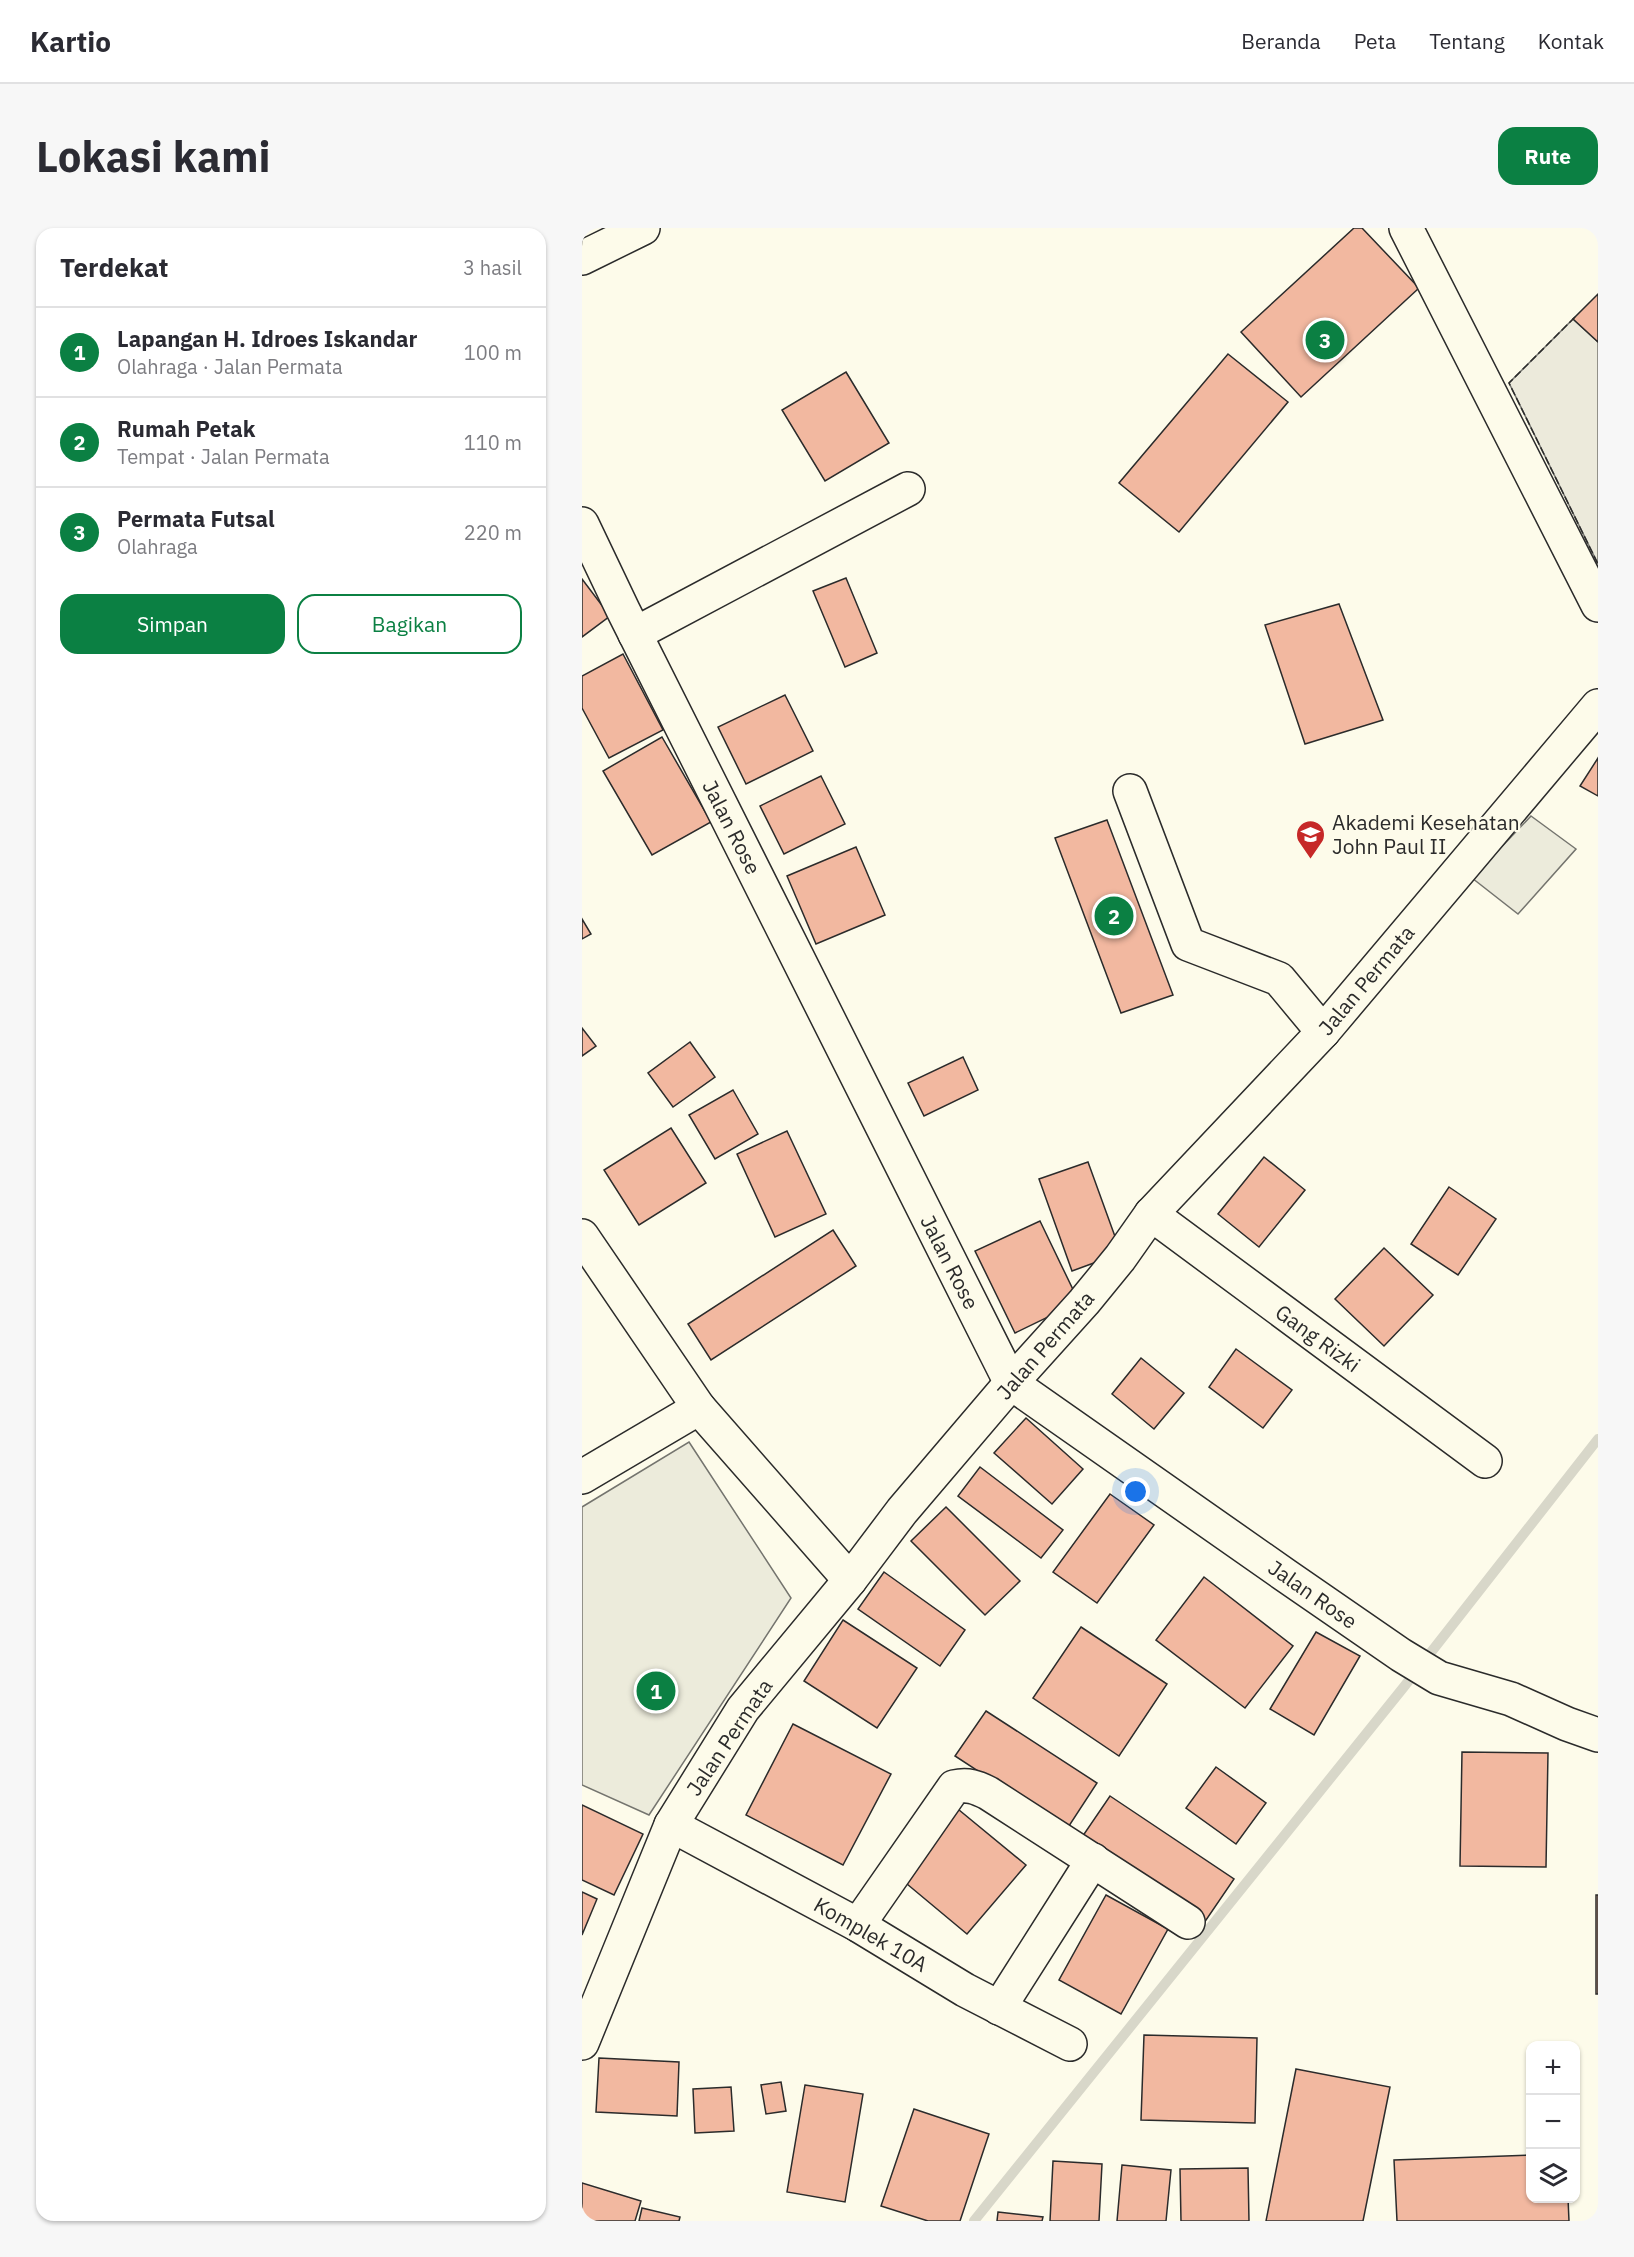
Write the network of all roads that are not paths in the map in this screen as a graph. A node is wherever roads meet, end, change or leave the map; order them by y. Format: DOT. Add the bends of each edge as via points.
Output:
graph roads {
  1 [pos="643,228"];
  2 [pos="1406,228"];
  3 [pos="582,258"];
  4 [pos="908,489"];
  5 [pos="582,524"];
  6 [pos="1598,605"];
  7 [pos="635,634"];
  8 [pos="1598,706"];
  9 [pos="1130,791"];
  10 [pos="1323,1032"];
  11 [pos="1151,1214"];
  12 [pos="582,1236"];
  13 [pos="1011,1383"];
  14 [pos="699,1408"];
  15 [pos="1485,1461"];
  16 [pos="582,1477"];
  17 [pos="850,1580"];
  18 [pos="1598,1735"];
  19 [pos="670,1825"];
  20 [pos="1094,1860"];
  21 [pos="1188,1922"];
  22 [pos="858,1924"];
  23 [pos="999,2008"];
  24 [pos="582,2043"];
  25 [pos="1070,2043"];
  1 -- 3 [label="street"];
  2 -- 6 [label="street"];
  4 -- 7 [label="street"];
  5 -- 7 [label="street, Jalan Rose"];
  7 -- 13 [label="street, Jalan Rose"];
  8 -- 10 [label="street, Jalan Permata"];
  9 -- 10 [label="street" via="1188,944 1279,979"];
  10 -- 11 [label="street, Jalan Permata"];
  11 -- 13 [label="street, Jalan Permata" via="1084,1302"];
  11 -- 15 [label="street, Gang Rizki"];
  12 -- 14 [label="street"];
  13 -- 17 [label="street, Jalan Permata" via="902,1511"];
  13 -- 18 [label="street, Jalan Rose" via="1438,1678 1511,1699"];
  14 -- 16 [label="street"];
  14 -- 17 [label="street"];
  17 -- 19 [label="street, Jalan Permata" via="743,1710"];
  19 -- 22 [label="street, Komplek 10A"];
  19 -- 24 [label="street, Jalan Permata"];
  20 -- 21 [label="street"];
  20 -- 22 [label="street" via="988,1793 974,1786 954,1787"];
  20 -- 23 [label="street"];
  22 -- 23 [label="street, Komplek 10A"];
  23 -- 25 [label="street, Komplek 10A"];
}
